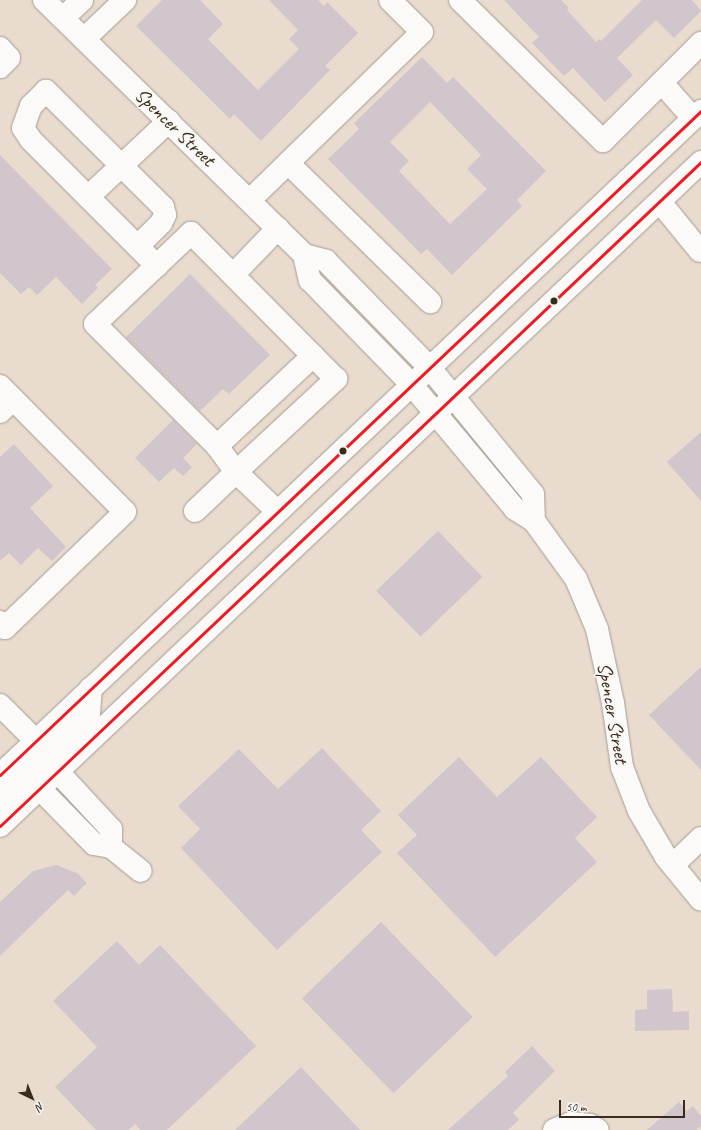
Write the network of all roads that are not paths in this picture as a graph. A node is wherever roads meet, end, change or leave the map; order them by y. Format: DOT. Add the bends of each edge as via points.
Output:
graph roads {
  1 [pos="44,0"];
  2 [pos="82,0"];
  3 [pos="125,0"];
  4 [pos="390,0"];
  5 [pos="460,0"];
  6 [pos="63,18"];
  7 [pos="84,39"];
  8 [pos="701,43"];
  9 [pos="0,48"];
  10 [pos="0,67"];
  11 [pos="662,83"];
  12 [pos="697,114"];
  13 [pos="170,121"];
  14 [pos="701,162"];
  15 [pos="288,163"];
  16 [pos="122,166"];
  17 [pos="88,197"];
  18 [pos="250,200"];
  19 [pos="660,202"];
  20 [pos="278,228"];
  21 [pos="138,246"];
  22 [pos="700,251"];
  23 [pos="304,255"];
  24 [pos="157,266"];
  25 [pos="233,275"];
  26 [pos="430,302"];
  27 [pos="313,356"];
  28 [pos="429,367"];
  29 [pos="411,384"];
  30 [pos="454,395"];
  31 [pos="4,399"];
  32 [pos="435,414"];
  33 [pos="217,446"];
  34 [pos="236,472"];
  35 [pos="195,511"];
  36 [pos="277,511"];
  37 [pos="534,521"];
  38 [pos="0,622"];
  39 [pos="91,688"];
  40 [pos="0,705"];
  41 [pos="36,741"];
  42 [pos="58,772"];
  43 [pos="0,775"];
  44 [pos="40,789"];
  45 [pos="0,800"];
  46 [pos="0,826"];
  47 [pos="701,838"];
  48 [pos="110,847"];
  49 [pos="673,865"];
  50 [pos="141,871"];
  51 [pos="701,900"];
  52 [pos="562,1127"];
  53 [pos="598,1130"];
  1 -- 6 [label="main road, Spencer Street"];
  2 -- 6 [label="main road"];
  3 -- 7 [label="main road"];
  4 -- 15 [label="main road" via="422,32"];
  5 -- 11 [label="main road" via="603,141"];
  6 -- 7 [label="main road, Spencer Street"];
  7 -- 13 [label="main road, Spencer Street"];
  8 -- 11 [label="main road"];
  9 -- 10 [label="main road" via="9,58"];
  11 -- 12 [label="main road"];
  12 -- 28 [label="main road"];
  13 -- 16 [label="main road"];
  13 -- 18 [label="main road, Spencer Street"];
  14 -- 19 [label="main road"];
  15 -- 18 [label="main road"];
  15 -- 26 [label="main road"];
  16 -- 17 [label="main road"];
  16 -- 17 [label="main road" via="46,91 31,106 23,128 31,140"];
  16 -- 21 [label="main road" via="163,207 165,215 161,223"];
  17 -- 21 [label="main road"];
  18 -- 20 [label="main road, Spencer Street"];
  19 -- 22 [label="main road"];
  19 -- 30 [label="main road"];
  20 -- 23 [label="main road, Spencer Street"];
  20 -- 25 [label="main road"];
  21 -- 24 [label="main road"];
  23 -- 28 [label="main road" via="326,261"];
  23 -- 29 [label="main road, Spencer Street" via="310,280"];
  24 -- 25 [label="main road" via="192,233"];
  24 -- 33 [label="main road" via="95,324"];
  25 -- 27 [label="main road"];
  27 -- 33 [label="main road"];
  27 -- 34 [label="main road" via="336,379"];
  28 -- 29 [label="main road"];
  28 -- 30 [label="main road"];
  29 -- 32 [label="main road, Spencer Street"];
  29 -- 36 [label="main road"];
  30 -- 32 [label="main road"];
  30 -- 37 [label="main road" via="533,494"];
  31 -- 38 [label="main road" via="125,512 5,628"];
  32 -- 37 [label="main road, Spencer Street" via="515,509"];
  32 -- 42 [label="main road"];
  33 -- 34 [label="main road"];
  34 -- 35 [label="main road"];
  34 -- 36 [label="main road"];
  36 -- 39 [label="main road"];
  37 -- 49 [label="main road, Spencer Street" via="576,579 597,629 613,703 622,767 639,811"];
  39 -- 41 [label="main road"];
  39 -- 44 [label="main road" via="90,714 58,744"];
  40 -- 41 [label="main road"];
  41 -- 43 [label="main road"];
  41 -- 45 [label="main road" via="27,773"];
  42 -- 44 [label="main road"];
  42 -- 48 [label="main road" via="111,828"];
  44 -- 46 [label="main road"];
  44 -- 48 [label="main road" via="94,844"];
  47 -- 49 [label="main road"];
  48 -- 50 [label="main road"];
  49 -- 51 [label="main road, Spencer Street"];
  52 -- 53 [label="main road" via="590,1125"];
}
